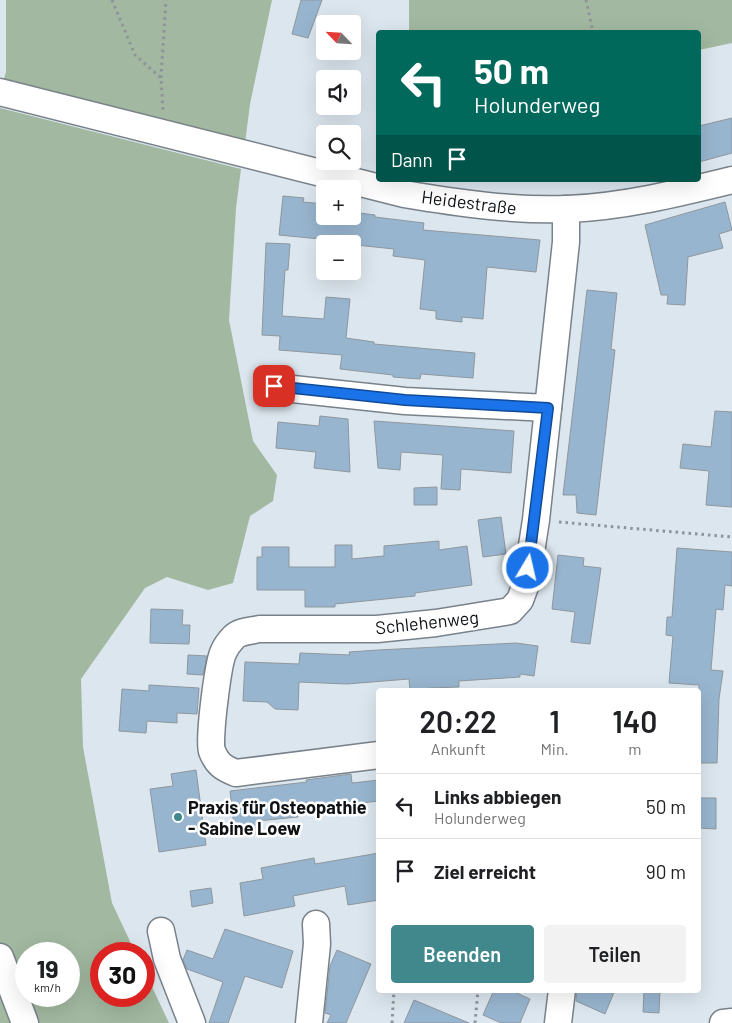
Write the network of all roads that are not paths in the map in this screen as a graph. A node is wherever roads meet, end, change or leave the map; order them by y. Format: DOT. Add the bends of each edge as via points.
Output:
graph roads {
  1 [pos="0,92"];
  2 [pos="732,180"];
  3 [pos="566,209"];
  4 [pos="274,386"];
  5 [pos="548,408"];
  6 [pos="376,756"];
  7 [pos="316,924"];
  8 [pos="160,931"];
  9 [pos="0,957"];
  10 [pos="562,993"];
  11 [pos="732,1022"];
  12 [pos="25,1023"];
  13 [pos="192,1023"];
  14 [pos="309,1023"];
  15 [pos="558,1023"];
  16 [pos="723,1023"];
  1 -- 3 [label="street, Heidestraße" via="404,194 473,205"];
  2 -- 3 [label="street, Heidestraße" via="627,202"];
  3 -- 5 [label="street, Schlehenweg" via="566,242"];
  4 -- 5 [label="street" via="405,400"];
  5 -- 6 [label="street, Schlehenweg" via="526,584 520,600 510,611 377,629 259,629 235,636 223,651 218,667 211,748 222,768 236,773"];
  7 -- 14 [label="street"];
  8 -- 13 [label="street" via="167,959"];
  9 -- 12 [label="street"];
  10 -- 15 [label="street"];
  11 -- 16 [label="street"];
}
